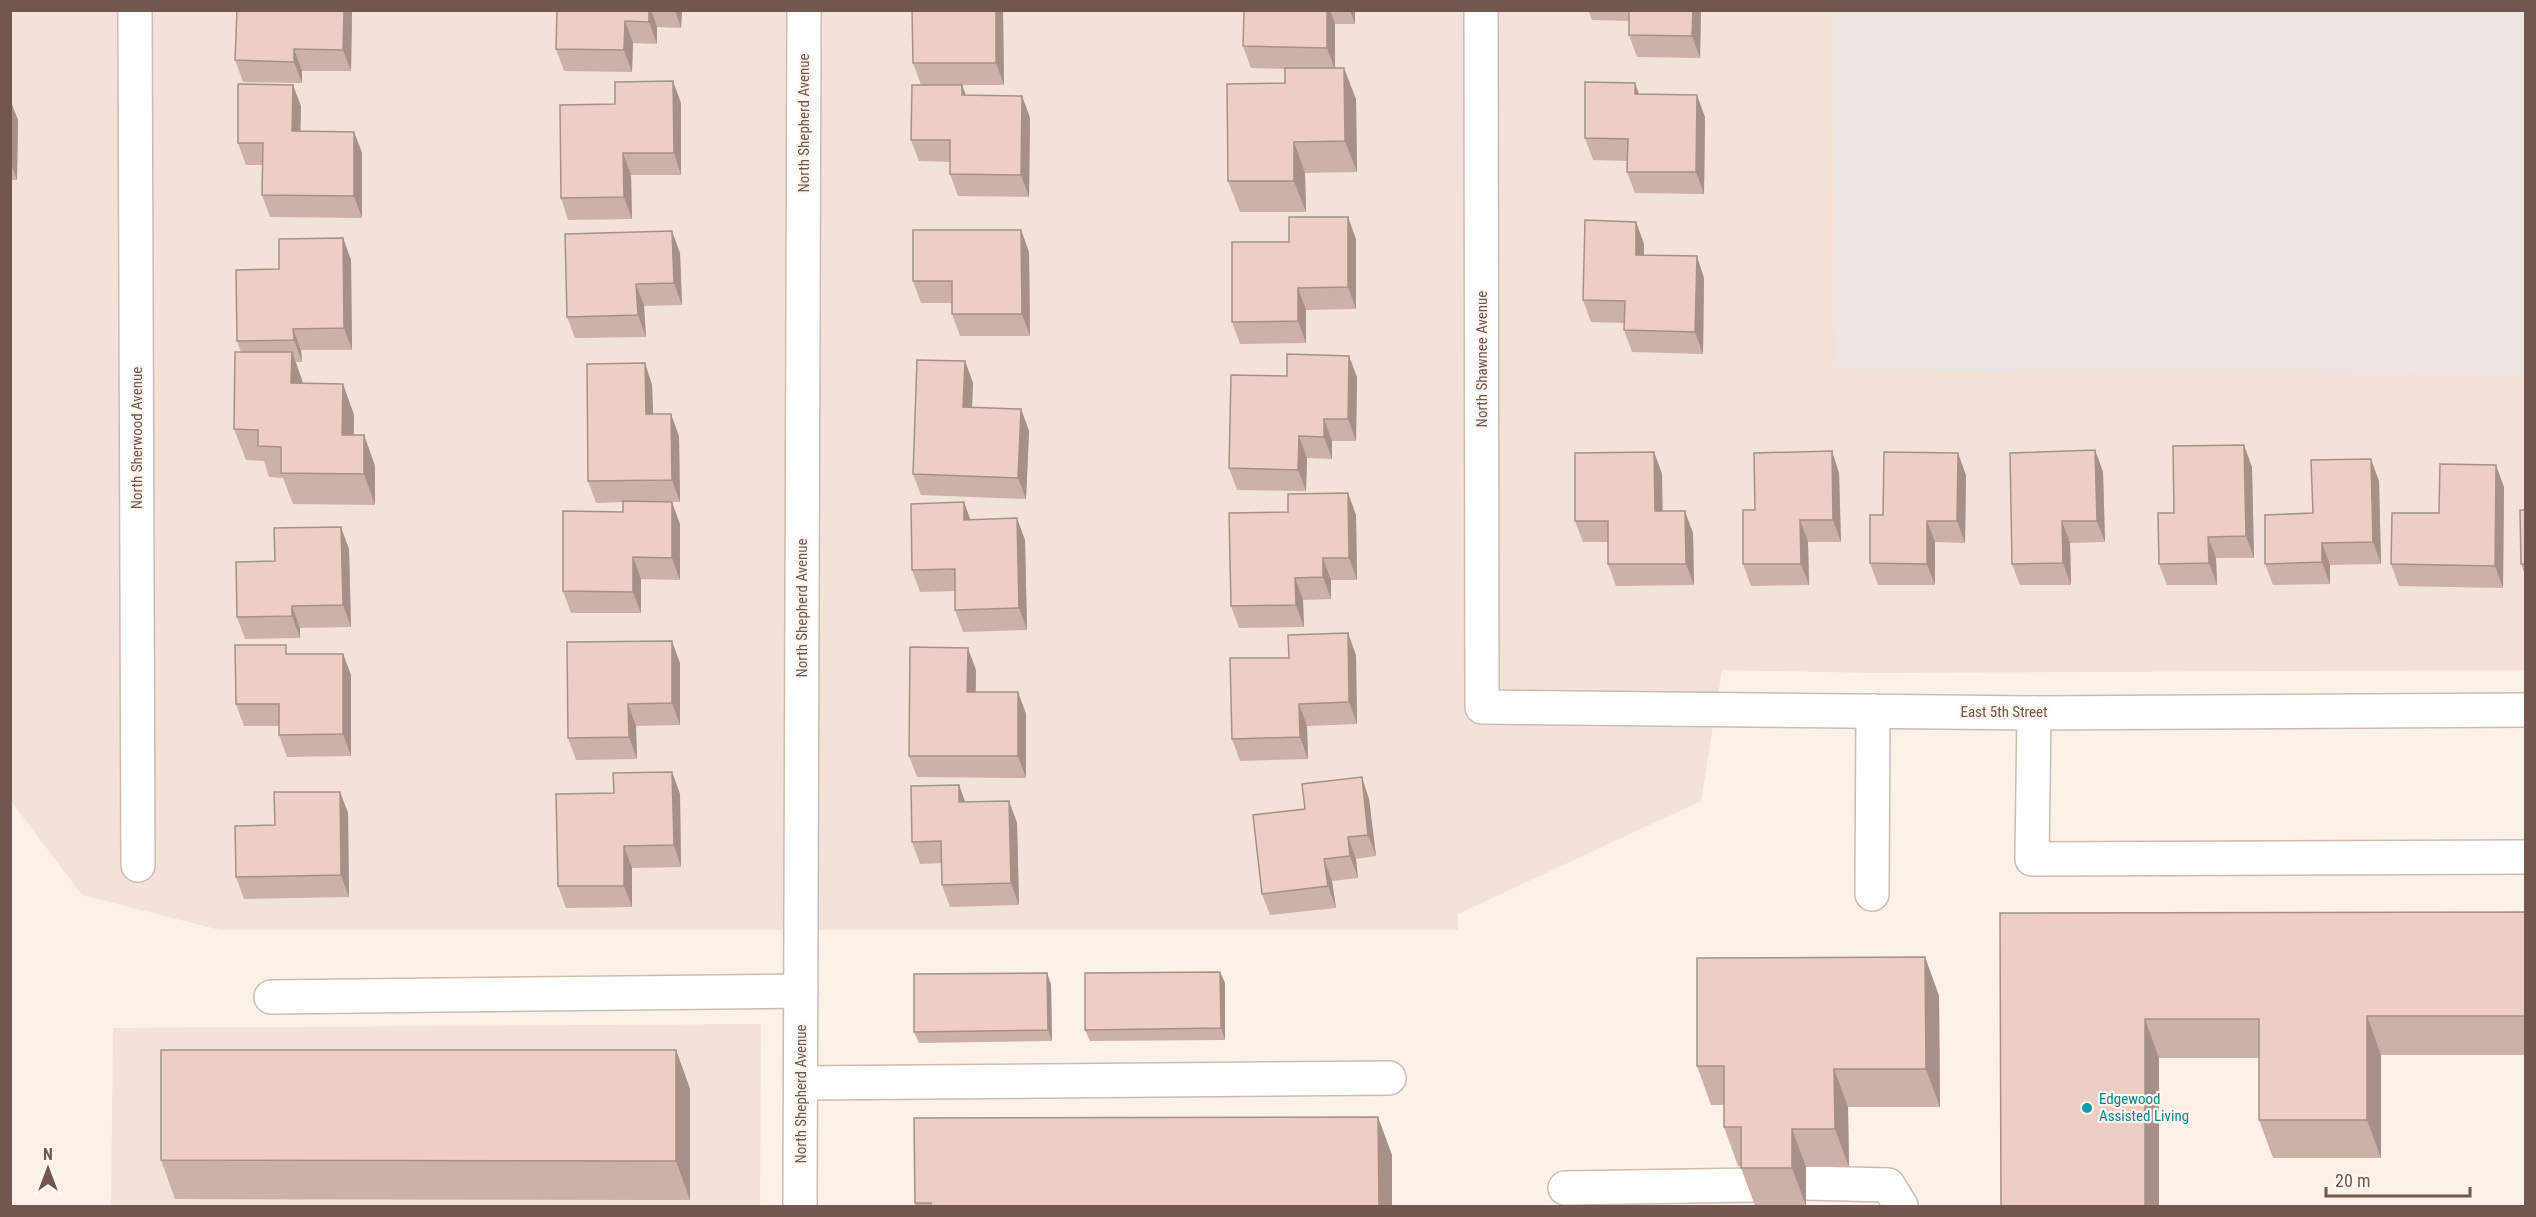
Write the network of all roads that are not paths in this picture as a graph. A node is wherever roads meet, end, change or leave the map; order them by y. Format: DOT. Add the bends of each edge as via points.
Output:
graph roads {
  1 [pos="135,10"];
  2 [pos="804,10"];
  3 [pos="1481,10"];
  4 [pos="1482,707"];
  5 [pos="2526,710"];
  6 [pos="1873,711"];
  7 [pos="2034,713"];
  8 [pos="2526,857"];
  9 [pos="138,865"];
  10 [pos="1872,894"];
  11 [pos="801,991"];
  12 [pos="271,997"];
  13 [pos="1389,1078"];
  14 [pos="801,1083"];
  15 [pos="1806,1183"];
  16 [pos="1755,1185"];
  17 [pos="1565,1188"];
  18 [pos="800,1206"];
  19 [pos="1900,1206"];
  1 -- 9 [label="street, North Sherwood Avenue"];
  2 -- 11 [label="street, North Shepherd Avenue"];
  3 -- 4 [label="street, North Shawnee Avenue"];
  4 -- 6 [label="street, East 5th Street"];
  5 -- 7 [label="street, East 5th Street"];
  6 -- 7 [label="street, East 5th Street"];
  6 -- 10 [label="street"];
  7 -- 8 [label="street" via="2032,859"];
  11 -- 12 [label="street"];
  11 -- 14 [label="street, North Shepherd Avenue"];
  13 -- 14 [label="street"];
  14 -- 18 [label="street, North Shepherd Avenue"];
  15 -- 19 [label="street" via="1888,1185"];
  16 -- 17 [label="street"];
}
